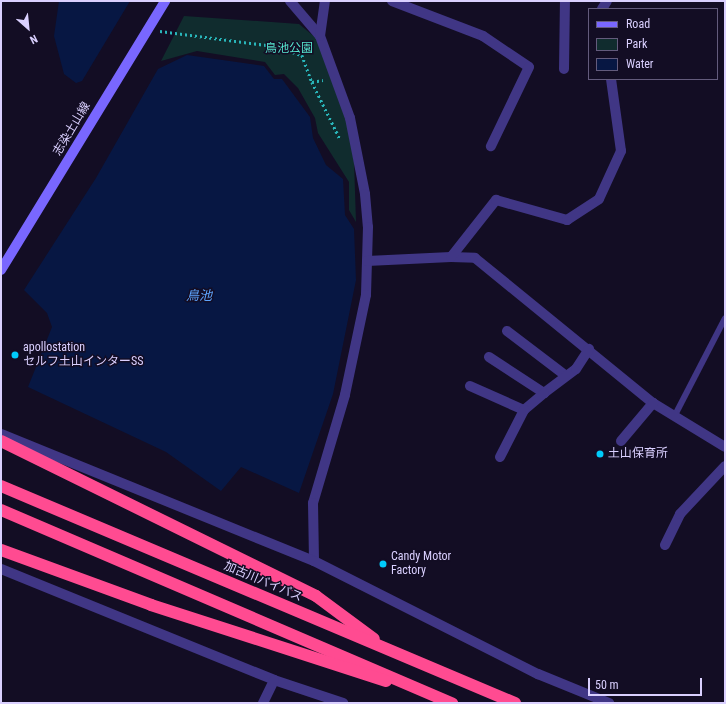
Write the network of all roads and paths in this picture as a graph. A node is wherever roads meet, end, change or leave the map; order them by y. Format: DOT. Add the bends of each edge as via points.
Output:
graph roads {
  1 [pos="165,1"];
  2 [pos="290,1"];
  3 [pos="325,1"];
  4 [pos="392,1"];
  5 [pos="565,1"];
  6 [pos="148,29"];
  7 [pos="320,36"];
  8 [pos="564,69"];
  9 [pos="336,77"];
  10 [pos="611,80"];
  11 [pos="312,82"];
  12 [pos="342,145"];
  13 [pos="491,146"];
  14 [pos="451,257"];
  15 [pos="368,261"];
  16 [pos="1,270"];
  17 [pos="725,318"];
  18 [pos="507,331"];
  19 [pos="590,349"];
  20 [pos="489,357"];
  21 [pos="566,376"];
  22 [pos="470,386"];
  23 [pos="544,393"];
  24 [pos="653,403"];
  25 [pos="524,410"];
  26 [pos="674,417"];
  27 [pos="1,434"];
  28 [pos="1,441"];
  29 [pos="621,441"];
  30 [pos="725,447"];
  31 [pos="500,457"];
  32 [pos="725,466"];
  33 [pos="1,486"];
  34 [pos="1,510"];
  35 [pos="665,545"];
  36 [pos="1,550"];
  37 [pos="314,561"];
  38 [pos="1,569"];
  39 [pos="391,651"];
  40 [pos="274,680"];
  41 [pos="427,693"];
  42 [pos="263,703"];
  43 [pos="344,703"];
  44 [pos="452,703"];
  45 [pos="515,703"];
  46 [pos="609,703"];
  1 -- 6 [label="main road, 志染土山線"];
  2 -- 7 [label="street"];
  3 -- 7 [label="street"];
  4 -- 13 [label="street" via="484,36 529,68"];
  5 -- 8 [label="street"];
  6 -- 11 [label="path" via="274,46 302,55"];
  6 -- 16 [label="main road, 志染土山線"];
  7 -- 9 [label="street"];
  9 -- 11 [label="path"];
  9 -- 15 [label="street" via="350,118 366,194"];
  10 -- 14 [label="street" via="620,152 599,199 567,220 496,200"];
  11 -- 12 [label="path"];
  14 -- 15 [label="street"];
  14 -- 19 [label="street" via="475,258"];
  15 -- 37 [label="street" via="366,295 345,395 313,503"];
  17 -- 26 [label="lane"];
  18 -- 21 [label="street"];
  19 -- 21 [label="street" via="576,369"];
  19 -- 24 [label="street"];
  20 -- 23 [label="street"];
  21 -- 23 [label="street"];
  22 -- 25 [label="street"];
  23 -- 25 [label="street"];
  24 -- 26 [label="street"];
  24 -- 29 [label="street"];
  25 -- 31 [label="street"];
  26 -- 30 [label="street"];
  27 -- 37 [label="street"];
  28 -- 39 [label="highway" via="316,596"];
  32 -- 35 [label="street" via="680,514"];
  33 -- 39 [label="highway, 加古川バイパス"];
  34 -- 41 [label="highway" via="250,614"];
  36 -- 41 [label="highway" via="159,608 332,666"];
  37 -- 46 [label="street" via="538,674"];
  38 -- 40 [label="street"];
  39 -- 45 [label="highway, 加古川バイパス"];
  40 -- 42 [label="street"];
  40 -- 43 [label="street"];
  41 -- 44 [label="highway"];
}
